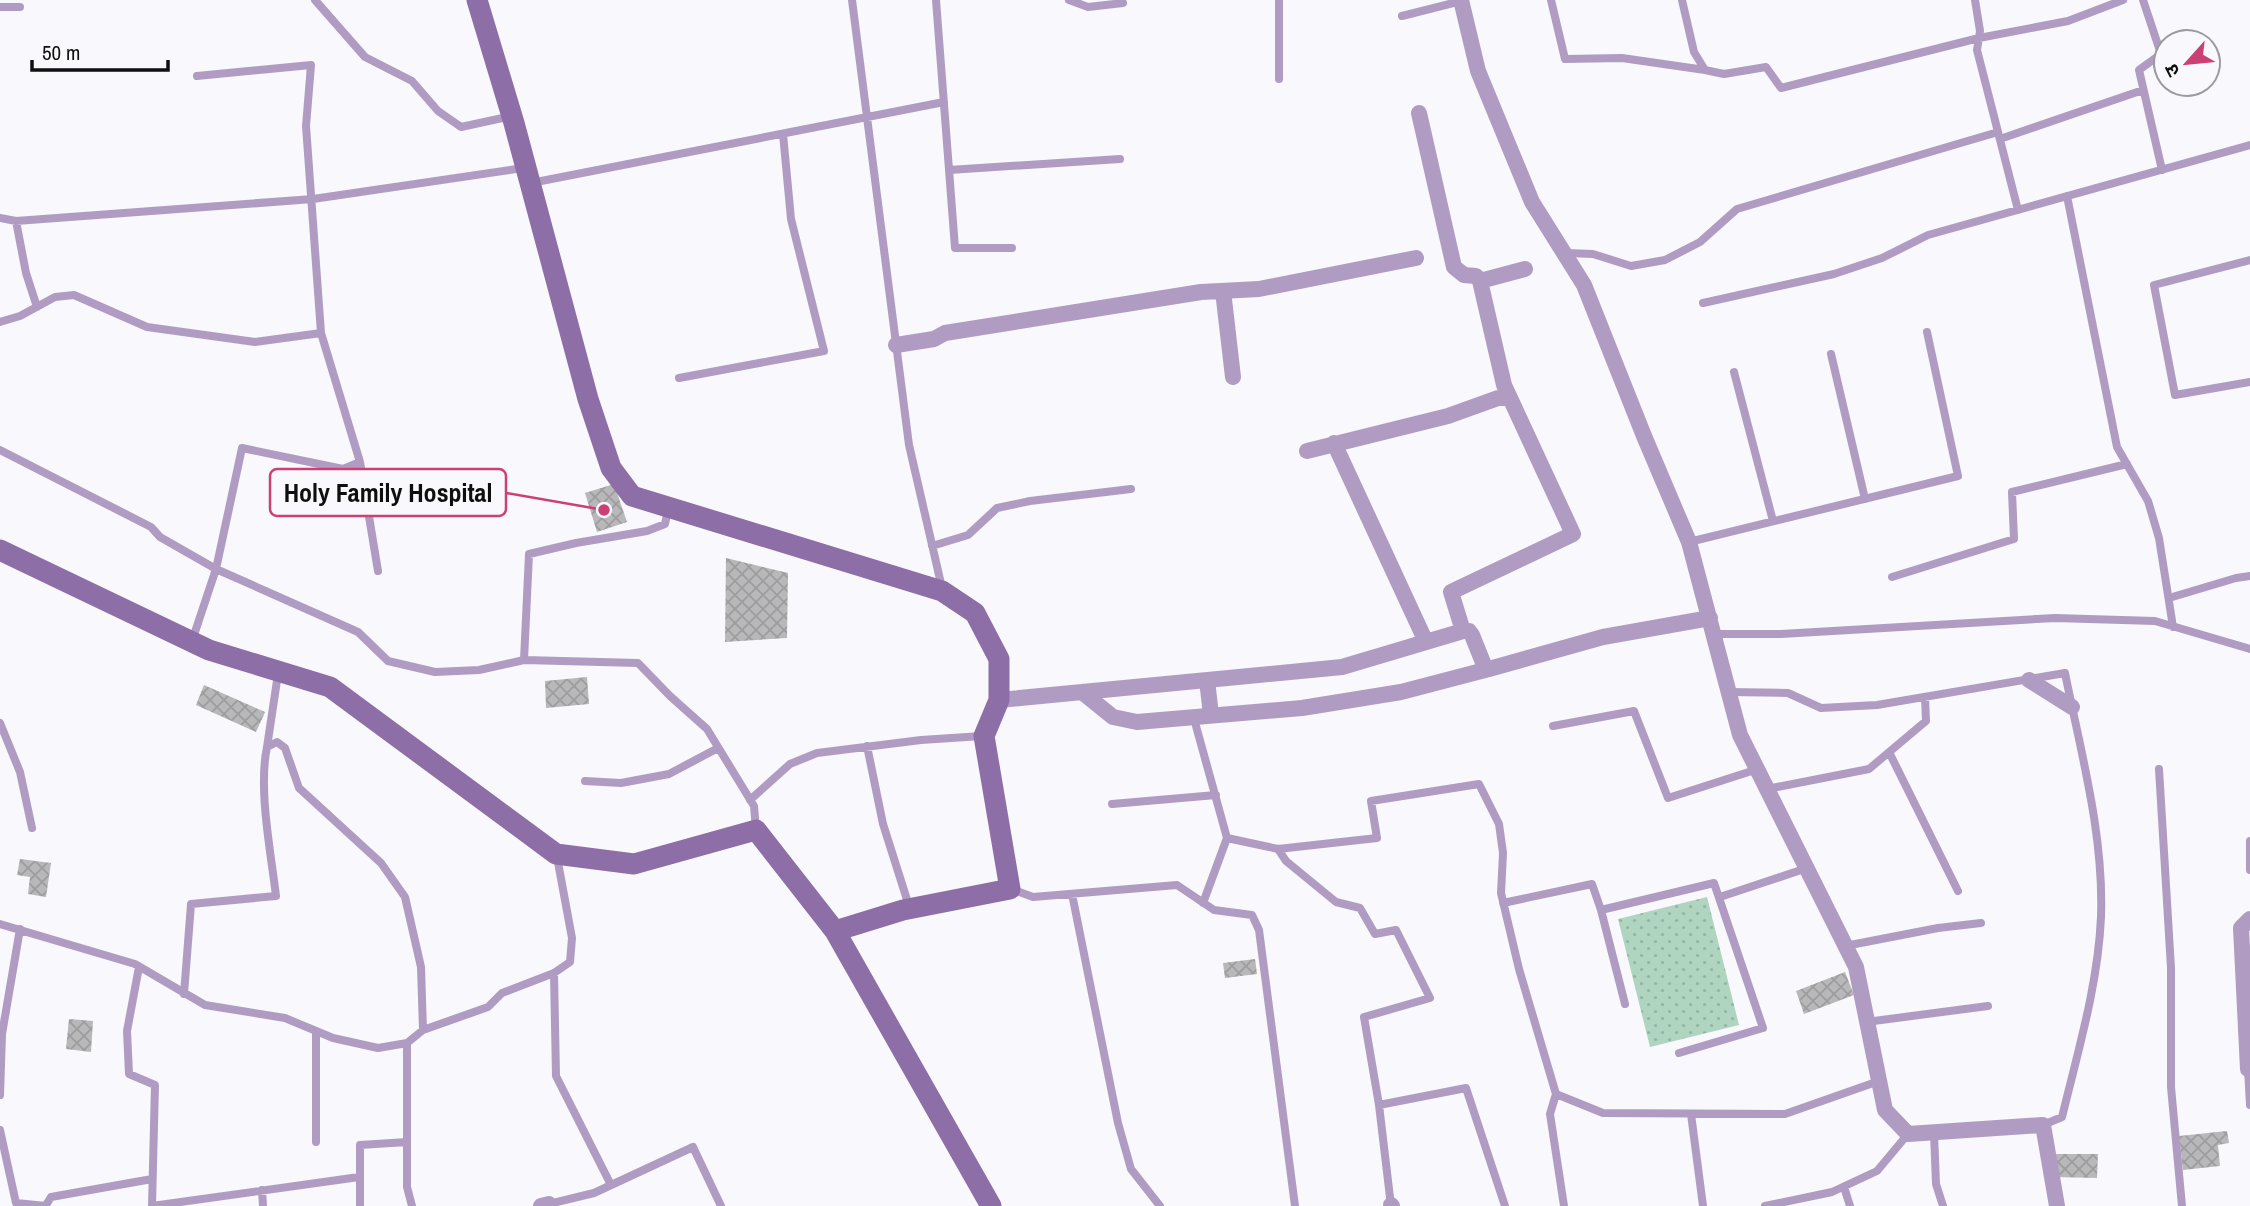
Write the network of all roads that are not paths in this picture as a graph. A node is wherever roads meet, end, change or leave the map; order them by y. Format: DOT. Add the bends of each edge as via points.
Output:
graph roads {
  1 [pos="315,0"];
  2 [pos="478,0"];
  3 [pos="852,0"];
  4 [pos="936,0"];
  5 [pos="1069,0"];
  6 [pos="1279,0"];
  7 [pos="1461,0"];
  8 [pos="1551,0"];
  9 [pos="1682,0"];
  10 [pos="1975,0"];
  11 [pos="2123,0"];
  12 [pos="2143,0"];
  13 [pos="1123,3"];
  14 [pos="0,7"];
  15 [pos="20,7"];
  16 [pos="1402,16"];
  17 [pos="1979,38"];
  18 [pos="1705,70"];
  19 [pos="197,76"];
  20 [pos="1279,79"];
  21 [pos="2143,90"];
  22 [pos="944,102"];
  23 [pos="1419,113"];
  24 [pos="512,117"];
  25 [pos="866,118"];
  26 [pos="783,134"];
  27 [pos="1999,135"];
  28 [pos="2250,145"];
  29 [pos="1120,159"];
  30 [pos="949,170"];
  31 [pos="2162,170"];
  32 [pos="528,175"];
  33 [pos="2067,196"];
  34 [pos="313,199"];
  35 [pos="2018,210"];
  36 [pos="0,218"];
  37 [pos="16,221"];
  38 [pos="1012,248"];
  39 [pos="1564,253"];
  40 [pos="1416,258"];
  41 [pos="2250,260"];
  42 [pos="1525,269"];
  43 [pos="1480,281"];
  44 [pos="1223,291"];
  45 [pos="1703,303"];
  46 [pos="37,307"];
  47 [pos="0,322"];
  48 [pos="1927,332"];
  49 [pos="321,333"];
  50 [pos="896,345"];
  51 [pos="1831,354"];
  52 [pos="1734,372"];
  53 [pos="1233,377"];
  54 [pos="679,378"];
  55 [pos="2250,382"];
  56 [pos="1510,398"];
  57 [pos="1334,443"];
  58 [pos="0,450"];
  59 [pos="1307,451"];
  60 [pos="360,462"];
  61 [pos="2127,464"];
  62 [pos="1131,489"];
  63 [pos="1865,499"];
  64 [pos="669,507"];
  65 [pos="1773,521"];
  66 [pos="1689,541"];
  67 [pos="932,546"];
  68 [pos="0,550"];
  69 [pos="216,569"];
  70 [pos="377,572"];
  71 [pos="2250,576"];
  72 [pos="1892,577"];
  73 [pos="942,591"];
  74 [pos="2168,598"];
  75 [pos="1712,626"];
  76 [pos="2173,627"];
  77 [pos="1463,631"];
  78 [pos="191,642"];
  79 [pos="1426,642"];
  80 [pos="2250,649"];
  81 [pos="524,660"];
  82 [pos="1489,669"];
  83 [pos="279,671"];
  84 [pos="1207,680"];
  85 [pos="2029,680"];
  86 [pos="1082,692"];
  87 [pos="1729,692"];
  88 [pos="1925,697"];
  89 [pos="999,699"];
  90 [pos="2072,707"];
  91 [pos="1211,715"];
  92 [pos="0,723"];
  93 [pos="1196,726"];
  94 [pos="1553,726"];
  95 [pos="984,736"];
  96 [pos="867,746"];
  97 [pos="267,747"];
  98 [pos="718,748"];
  99 [pos="1889,751"];
  100 [pos="1758,769"];
  101 [pos="2159,769"];
  102 [pos="585,781"];
  103 [pos="1768,789"];
  104 [pos="1216,795"];
  105 [pos="750,800"];
  106 [pos="1112,804"];
  107 [pos="32,828"];
  108 [pos="756,830"];
  109 [pos="1227,838"];
  110 [pos="2250,841"];
  111 [pos="1278,849"];
  112 [pos="556,854"];
  113 [pos="1807,868"];
  114 [pos="2250,870"];
  115 [pos="1010,889"];
  116 [pos="1958,891"];
  117 [pos="1072,894"];
  118 [pos="1720,897"];
  119 [pos="1203,903"];
  120 [pos="1503,903"];
  121 [pos="910,908"];
  122 [pos="1601,910"];
  123 [pos="2250,919"];
  124 [pos="0,923"];
  125 [pos="1980,923"];
  126 [pos="20,929"];
  127 [pos="835,931"];
  128 [pos="1845,946"];
  129 [pos="139,967"];
  130 [pos="554,973"];
  131 [pos="184,994"];
  132 [pos="1625,1004"];
  133 [pos="1988,1006"];
  134 [pos="1866,1022"];
  135 [pos="423,1030"];
  136 [pos="316,1031"];
  137 [pos="407,1043"];
  138 [pos="1679,1053"];
  139 [pos="2248,1069"];
  140 [pos="1879,1081"];
  141 [pos="1556,1094"];
  142 [pos="0,1095"];
  143 [pos="1379,1105"];
  144 [pos="2250,1105"];
  145 [pos="1690,1114"];
  146 [pos="2043,1125"];
  147 [pos="0,1130"];
  148 [pos="1934,1133"];
  149 [pos="1908,1135"];
  150 [pos="316,1142"];
  151 [pos="407,1142"];
  152 [pos="359,1177"];
  153 [pos="152,1179"];
  154 [pos="611,1185"];
  155 [pos="1843,1186"];
  156 [pos="262,1190"];
  157 [pos="46,1205"];
  158 [pos="547,1205"];
  159 [pos="152,1206"];
  160 [pos="262,1206"];
  161 [pos="360,1206"];
  162 [pos="412,1206"];
  163 [pos="721,1206"];
  164 [pos="991,1206"];
  165 [pos="1160,1206"];
  166 [pos="1295,1206"];
  167 [pos="1381,1206"];
  168 [pos="1392,1206"];
  169 [pos="1505,1206"];
  170 [pos="1564,1206"];
  171 [pos="1703,1206"];
  172 [pos="1765,1206"];
  173 [pos="1850,1206"];
  174 [pos="1943,1206"];
  175 [pos="2057,1206"];
  176 [pos="2182,1206"];
  1 -- 24 [label="lane" via="365,58 412,81 461,127"];
  2 -- 24 [label="street"];
  3 -- 25 [label="lane"];
  4 -- 22 [label="lane"];
  5 -- 13 [label="lane" via="1088,7"];
  6 -- 20 [label="lane"];
  7 -- 16 [label="lane"];
  7 -- 39 [label="street" via="1478,71 1532,202"];
  8 -- 18 [label="lane" via="1565,59 1622,58"];
  9 -- 18 [label="lane" via="1694,52"];
  10 -- 17 [label="lane"];
  11 -- 17 [label="lane" via="2068,21"];
  12 -- 21 [label="lane" via="2161,54 2139,69"];
  14 -- 15 [label="lane"];
  17 -- 18 [label="lane" via="1781,88 1766,67 1724,74"];
  17 -- 27 [label="lane" via="1977,50"];
  19 -- 34 [label="lane" via="311,65 306,126"];
  21 -- 27 [label="lane"];
  21 -- 31 [label="lane"];
  22 -- 25 [label="lane"];
  22 -- 30 [label="lane"];
  23 -- 43 [label="street" via="1454,267"];
  24 -- 32 [label="street"];
  25 -- 26 [label="lane"];
  25 -- 50 [label="lane"];
  26 -- 32 [label="lane"];
  26 -- 54 [label="lane" via="791,219 824,351"];
  27 -- 35 [label="lane"];
  27 -- 39 [label="lane" via="1737,209 1700,242 1665,260 1631,266 1593,254"];
  28 -- 31 [label="lane"];
  29 -- 30 [label="lane"];
  30 -- 38 [label="lane" via="955,248"];
  31 -- 33 [label="lane"];
  32 -- 34 [label="lane"];
  32 -- 64 [label="street" via="611,468 632,496"];
  33 -- 35 [label="lane"];
  33 -- 61 [label="lane" via="2117,447"];
  34 -- 37 [label="lane"];
  34 -- 49 [label="lane"];
  35 -- 45 [label="lane" via="1928,235 1882,258 1834,274"];
  36 -- 37 [label="lane"];
  37 -- 46 [label="lane"];
  39 -- 66 [label="street" via="1584,285"];
  40 -- 44 [label="street" via="1259,289"];
  41 -- 55 [label="lane" via="2154,285 2175,395"];
  42 -- 43 [label="street"];
  43 -- 56 [label="street"];
  44 -- 50 [label="street" via="945,333"];
  44 -- 53 [label="street"];
  46 -- 47 [label="lane"];
  46 -- 49 [label="lane" via="55,297 74,295 147,327 255,342"];
  48 -- 63 [label="lane" via="1958,476"];
  49 -- 60 [label="lane"];
  50 -- 67 [label="lane" via="909,446"];
  51 -- 63 [label="lane"];
  52 -- 65 [label="lane"];
  56 -- 57 [label="street"];
  56 -- 77 [label="street" via="1573,534 1451,592"];
  57 -- 59 [label="street"];
  57 -- 79 [label="street"];
  58 -- 69 [label="lane" via="151,527 160,537"];
  60 -- 69 [label="lane" via="343,469 242,447"];
  60 -- 70 [label="lane"];
  61 -- 72 [label="lane" via="2012,492 2014,539"];
  61 -- 74 [label="lane" via="2148,501"];
  62 -- 67 [label="lane" via="997,508 968,535"];
  63 -- 65 [label="lane"];
  64 -- 73 [label="street"];
  64 -- 81 [label="lane" via="665,524 647,531 529,554"];
  65 -- 66 [label="lane"];
  66 -- 75 [label="street"];
  67 -- 73 [label="lane"];
  68 -- 78 [label="street"];
  69 -- 78 [label="lane"];
  69 -- 81 [label="lane" via="358,632 388,662 435,672 479,670"];
  71 -- 74 [label="lane"];
  73 -- 89 [label="street" via="975,613 999,659"];
  74 -- 76 [label="lane"];
  75 -- 76 [label="lane" via="1781,634 2055,618 2155,621"];
  75 -- 82 [label="street" via="1603,637"];
  75 -- 87 [label="street"];
  76 -- 80 [label="lane"];
  77 -- 79 [label="street"];
  77 -- 82 [label="street" via="1472,635"];
  78 -- 83 [label="street"];
  79 -- 84 [label="street" via="1342,667"];
  81 -- 98 [label="lane" via="638,663 707,729"];
  82 -- 91 [label="street" via="1401,692 1302,708"];
  83 -- 97 [label="lane"];
  83 -- 112 [label="street" via="330,687"];
  84 -- 86 [label="street"];
  84 -- 91 [label="street"];
  85 -- 88 [label="lane"];
  85 -- 90 [label="street"];
  85 -- 90 [label="lane" via="2065,673"];
  86 -- 89 [label="street"];
  86 -- 91 [label="street" via="1113,717 1137,722"];
  87 -- 88 [label="lane" via="1788,693 1821,708"];
  87 -- 100 [label="street" via="1740,734"];
  88 -- 99 [label="lane" via="1926,721"];
  89 -- 95 [label="street"];
  90 -- 146 [label="lane" via="2098,843 2101,917 2090,1001 2062,1117"];
  92 -- 107 [label="lane" via="19,772"];
  93 -- 104 [label="lane"];
  94 -- 100 [label="lane" via="1634,712 1668,798"];
  95 -- 96 [label="lane"];
  95 -- 115 [label="street"];
  96 -- 105 [label="lane" via="817,753 790,764"];
  96 -- 121 [label="lane" via="883,824"];
  97 -- 131 [label="lane" via="267,812 276,896 191,904"];
  97 -- 135 [label="lane" via="277,742 285,748 299,788 381,863 405,897 421,967"];
  98 -- 102 [label="lane" via="668,774 621,783"];
  98 -- 105 [label="lane"];
  99 -- 103 [label="lane" via="1869,769"];
  99 -- 116 [label="lane"];
  100 -- 103 [label="street"];
  101 -- 176 [label="lane" via="2171,968 2171,1087"];
  103 -- 113 [label="street"];
  104 -- 106 [label="lane"];
  104 -- 109 [label="lane"];
  105 -- 108 [label="lane"];
  108 -- 112 [label="street" via="634,864"];
  108 -- 127 [label="street"];
  109 -- 111 [label="lane"];
  109 -- 119 [label="lane"];
  110 -- 114 [label="lane"];
  111 -- 120 [label="lane" via="1377,838 1371,801 1479,784 1499,824"];
  111 -- 143 [label="lane" via="1336,902 1360,908 1375,934 1396,930 1430,998 1364,1017"];
  112 -- 130 [label="lane" via="572,938 570,962"];
  113 -- 118 [label="lane"];
  113 -- 128 [label="street"];
  115 -- 117 [label="lane" via="1033,897"];
  115 -- 121 [label="street"];
  117 -- 119 [label="lane" via="1177,885"];
  117 -- 165 [label="lane" via="1121,1134 1131,1169"];
  118 -- 122 [label="lane" via="1714,883"];
  118 -- 138 [label="lane" via="1763,1028"];
  119 -- 166 [label="lane" via="1214,911 1252,915 1259,930"];
  120 -- 122 [label="lane" via="1592,884"];
  120 -- 141 [label="lane"];
  121 -- 127 [label="street"];
  122 -- 132 [label="lane"];
  123 -- 139 [label="street" via="2241,928"];
  124 -- 126 [label="lane"];
  125 -- 128 [label="lane"];
  126 -- 129 [label="lane"];
  126 -- 142 [label="lane" via="2,1034"];
  127 -- 164 [label="street"];
  128 -- 134 [label="street" via="1856,967"];
  129 -- 131 [label="lane"];
  129 -- 153 [label="lane" via="127,1031 129,1074 155,1085"];
  130 -- 135 [label="lane" via="502,993 488,1007"];
  130 -- 154 [label="lane" via="556,1076"];
  131 -- 136 [label="lane" via="205,1005 285,1018"];
  133 -- 134 [label="lane"];
  134 -- 140 [label="street"];
  135 -- 137 [label="lane"];
  136 -- 137 [label="lane" via="378,1048"];
  136 -- 150 [label="lane"];
  137 -- 151 [label="lane"];
  139 -- 144 [label="lane"];
  140 -- 145 [label="lane" via="1785,1114"];
  140 -- 149 [label="street" via="1885,1110"];
  141 -- 145 [label="lane" via="1603,1113"];
  141 -- 170 [label="lane" via="1550,1114"];
  143 -- 168 [label="lane"];
  143 -- 169 [label="lane" via="1466,1088"];
  145 -- 171 [label="lane"];
  146 -- 148 [label="street"];
  146 -- 175 [label="street"];
  147 -- 157 [label="lane" via="16,1203"];
  148 -- 149 [label="street"];
  148 -- 174 [label="lane" via="1936,1184"];
  149 -- 155 [label="lane" via="1877,1171"];
  151 -- 152 [label="lane" via="360,1145"];
  151 -- 162 [label="lane" via="407,1187"];
  152 -- 156 [label="lane"];
  152 -- 161 [label="lane"];
  153 -- 157 [label="lane" via="51,1197"];
  153 -- 159 [label="lane"];
  154 -- 158 [label="lane"];
  154 -- 163 [label="lane" via="693,1147"];
  155 -- 172 [label="lane"];
  155 -- 173 [label="lane"];
  156 -- 159 [label="lane"];
  156 -- 160 [label="lane"];
  167 -- 168 [label="lane"];
}
